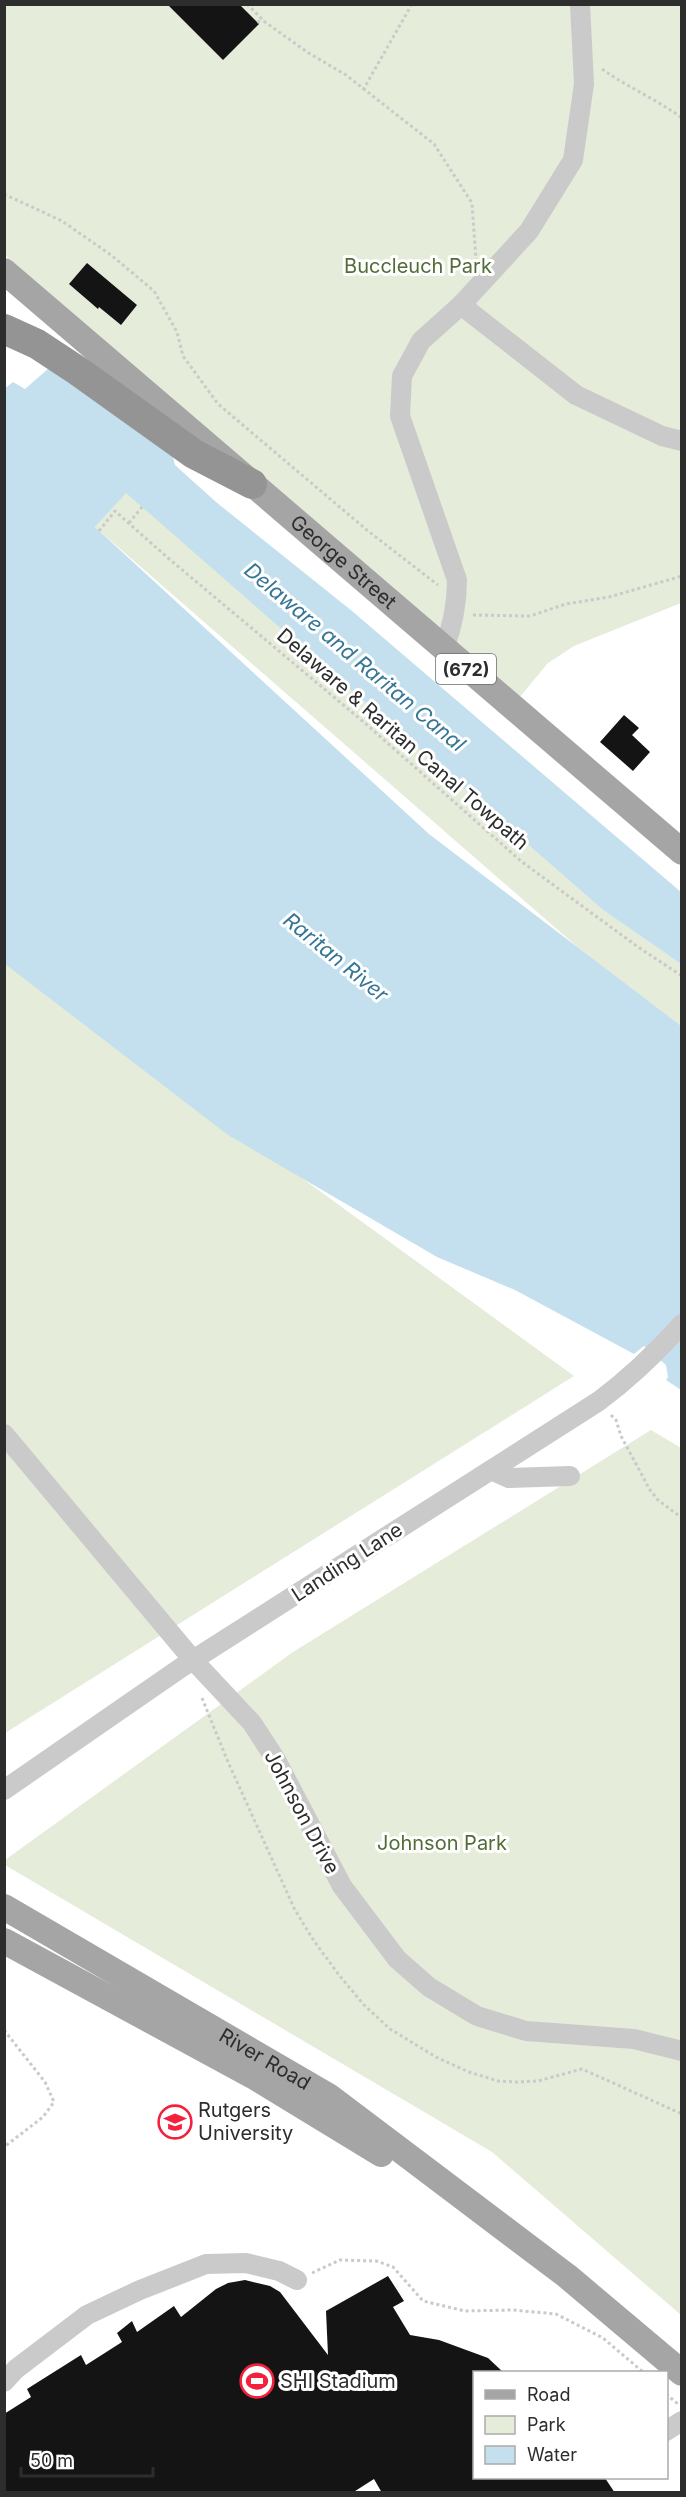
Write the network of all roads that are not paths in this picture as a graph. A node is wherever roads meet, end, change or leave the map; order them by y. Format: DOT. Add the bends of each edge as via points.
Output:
graph roads {
  1 [pos="580,4"];
  2 [pos="4,271"];
  3 [pos="461,304"];
  4 [pos="7,337"];
  5 [pos="681,441"];
  6 [pos="252,484"];
  7 [pos="444,649"];
  8 [pos="681,852"];
  9 [pos="681,1324"];
  10 [pos="4,1434"];
  11 [pos="491,1470"];
  12 [pos="570,1476"];
  13 [pos="193,1660"];
  14 [pos="4,1790"];
  15 [pos="4,1907"];
  16 [pos="4,1941"];
  17 [pos="681,2051"];
  18 [pos="510,2231"];
  19 [pos="297,2280"];
  20 [pos="681,2373"];
  21 [pos="4,2382"];
  22 [pos="681,2421"];
  23 [pos="668,2430"];
  1 -- 3 [label="street" via="584,84 573,160 529,231"];
  2 -- 6 [label="main road, George Street / (672)"];
  3 -- 5 [label="street" via="576,395 662,436"];
  3 -- 7 [label="street" via="421,341 402,376 400,416 457,580 453,625"];
  4 -- 6 [label="highway" via="37,344 194,454"];
  6 -- 7 [label="main road, George Street / (672)"];
  7 -- 8 [label="main road, George Street / (672)"];
  9 -- 11 [label="street, Landing Lane" via="651,1359 623,1383"];
  10 -- 13 [label="street, Johnson Drive"];
  11 -- 12 [label="street" via="509,1478"];
  11 -- 13 [label="street, Landing Lane"];
  13 -- 14 [label="street, Landing Lane"];
  13 -- 17 [label="street, Johnson Drive" via="252,1723 276,1760 342,1886 364,1918 397,1959 429,1987 477,2016 526,2031 634,2039"];
  15 -- 18 [label="main road, River Road" via="330,2097"];
  16 -- 18 [label="main road, River Road" via="253,2076"];
  18 -- 20 [label="main road, River Road"];
  19 -- 21 [label="street" via="246,2263 206,2264 87,2315"];
  22 -- 23 [label="street"];
}
